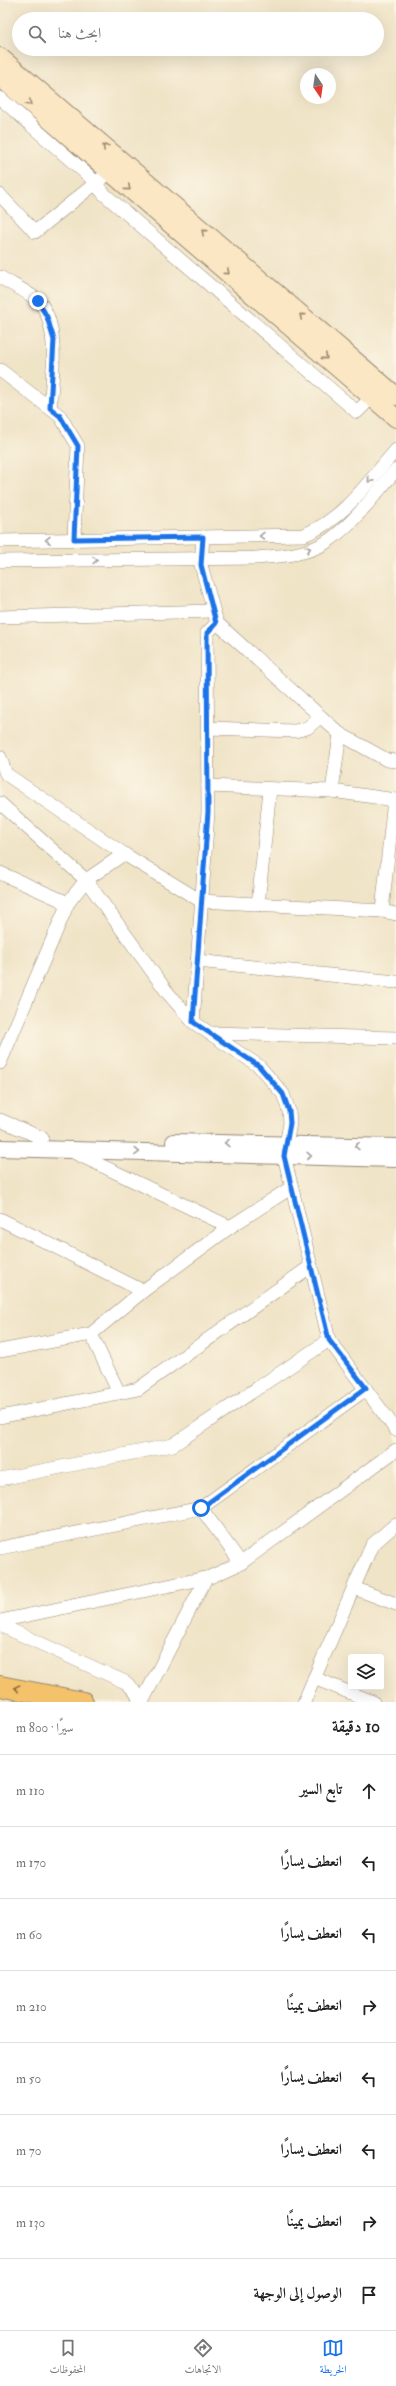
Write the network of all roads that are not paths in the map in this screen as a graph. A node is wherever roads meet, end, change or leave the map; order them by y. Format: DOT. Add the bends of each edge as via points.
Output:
graph roads {
  1 [pos="0,57"];
  2 [pos="0,77"];
  3 [pos="0,98"];
  4 [pos="109,172"];
  5 [pos="95,183"];
  6 [pos="0,195"];
  7 [pos="0,277"];
  8 [pos="0,370"];
  9 [pos="396,396"];
  10 [pos="372,397"];
  11 [pos="50,408"];
  12 [pos="396,418"];
  13 [pos="396,450"];
  14 [pos="396,470"];
  15 [pos="203,537"];
  16 [pos="74,539"];
  17 [pos="0,541"];
  18 [pos="202,559"];
  19 [pos="0,561"];
  20 [pos="0,617"];
  21 [pos="215,617"];
  22 [pos="320,717"];
  23 [pos="208,728"];
  24 [pos="340,734"];
  25 [pos="0,757"];
  26 [pos="396,761"];
  27 [pos="208,786"];
  28 [pos="270,789"];
  29 [pos="332,791"];
  30 [pos="395,800"];
  31 [pos="0,803"];
  32 [pos="124,854"];
  33 [pos="0,873"];
  34 [pos="86,880"];
  35 [pos="201,901"];
  36 [pos="68,903"];
  37 [pos="258,905"];
  38 [pos="382,912"];
  39 [pos="396,914"];
  40 [pos="197,961"];
  41 [pos="396,982"];
  42 [pos="193,1022"];
  43 [pos="210,1033"];
  44 [pos="396,1038"];
  45 [pos="0,1063"];
  46 [pos="0,1120"];
  47 [pos="42,1138"];
  48 [pos="0,1139"];
  49 [pos="396,1147"];
  50 [pos="0,1148"];
  51 [pos="70,1150"];
  52 [pos="284,1150"];
  53 [pos="396,1159"];
  54 [pos="292,1187"];
  55 [pos="0,1219"];
  56 [pos="230,1227"];
  57 [pos="311,1266"];
  58 [pos="143,1291"];
  59 [pos="91,1334"];
  60 [pos="329,1340"];
  61 [pos="0,1351"];
  62 [pos="366,1388"];
  63 [pos="119,1393"];
  64 [pos="0,1417"];
  65 [pos="396,1430"];
  66 [pos="396,1450"];
  67 [pos="0,1479"];
  68 [pos="201,1508"];
  69 [pos="396,1524"];
  70 [pos="0,1548"];
  71 [pos="241,1563"];
  72 [pos="206,1578"];
  73 [pos="354,1588"];
  74 [pos="396,1604"];
  75 [pos="0,1621"];
  76 [pos="0,1625"];
  77 [pos="314,1678"];
  78 [pos="0,1686"];
  79 [pos="83,1702"];
  80 [pos="140,1702"];
  81 [pos="304,1702"];
  82 [pos="373,1702"];
  9 -- 1 [label="main road, one-way"];
  2 -- 4 [label="main road, one-way"];
  3 -- 5 [label="street"];
  4 -- 5 [label="street"];
  4 -- 10 [label="main road, one-way"];
  5 -- 6 [label="street" via="35,232"];
  5 -- 10 [label="street" via="104,194 357,412"];
  7 -- 11 [label="street" via="38,301 47,317 54,340"];
  8 -- 11 [label="street"];
  10 -- 12 [label="main road"];
  11 -- 16 [label="street" via="60,416 78,446"];
  13 -- 15 [label="street, one-way" via="340,514 320,529 304,535"];
  18 -- 14 [label="street, one-way" via="256,558 297,553 324,544 351,522"];
  15 -- 16 [label="street"];
  15 -- 18 [label="street"];
  16 -- 17 [label="street, one-way"];
  19 -- 18 [label="street, one-way"];
  18 -- 21 [label="street" via="201,565"];
  20 -- 21 [label="street"];
  21 -- 22 [label="street"];
  21 -- 23 [label="street" via="207,633"];
  22 -- 23 [label="street" via="307,728 295,731"];
  22 -- 24 [label="street"];
  23 -- 27 [label="street"];
  24 -- 26 [label="street" via="387,760"];
  24 -- 29 [label="street"];
  25 -- 32 [label="street" via="6,774"];
  27 -- 28 [label="street"];
  27 -- 35 [label="street"];
  28 -- 29 [label="street"];
  28 -- 37 [label="street"];
  29 -- 30 [label="street"];
  30 -- 38 [label="street"];
  31 -- 34 [label="street"];
  32 -- 34 [label="street"];
  32 -- 35 [label="street"];
  33 -- 36 [label="street"];
  34 -- 36 [label="street"];
  34 -- 42 [label="street" via="167,992"];
  35 -- 37 [label="street"];
  35 -- 40 [label="street"];
  36 -- 45 [label="street"];
  37 -- 38 [label="street"];
  38 -- 39 [label="street"];
  40 -- 41 [label="street"];
  40 -- 42 [label="street"];
  42 -- 43 [label="street"];
  43 -- 44 [label="street"];
  43 -- 52 [label="street" via="259,1066 283,1094 290,1123"];
  46 -- 47 [label="street"];
  47 -- 48 [label="street"];
  52 -- 47 [label="street, one-way"];
  49 -- 52 [label="street, one-way"];
  50 -- 51 [label="street"];
  51 -- 52 [label="street, one-way"];
  51 -- 56 [label="street"];
  52 -- 53 [label="street, one-way"];
  52 -- 54 [label="street"];
  54 -- 56 [label="street"];
  54 -- 57 [label="street"];
  55 -- 58 [label="street"];
  56 -- 58 [label="street"];
  57 -- 60 [label="street"];
  57 -- 63 [label="street" via="138,1389"];
  58 -- 59 [label="street"];
  59 -- 61 [label="street"];
  59 -- 63 [label="street"];
  60 -- 62 [label="street"];
  60 -- 67 [label="street" via="173,1445"];
  62 -- 65 [label="street"];
  62 -- 68 [label="street"];
  63 -- 64 [label="street"];
  66 -- 71 [label="street"];
  68 -- 70 [label="street"];
  68 -- 71 [label="street"];
  69 -- 73 [label="street" via="372,1545"];
  71 -- 72 [label="street"];
  72 -- 75 [label="street"];
  72 -- 80 [label="street"];
  73 -- 74 [label="street"];
  73 -- 77 [label="street"];
  76 -- 80 [label="street" via="125,1682 133,1688"];
  77 -- 81 [label="street"];
  77 -- 82 [label="street"];
  79 -- 78 [label="main road, one-way"];
}
